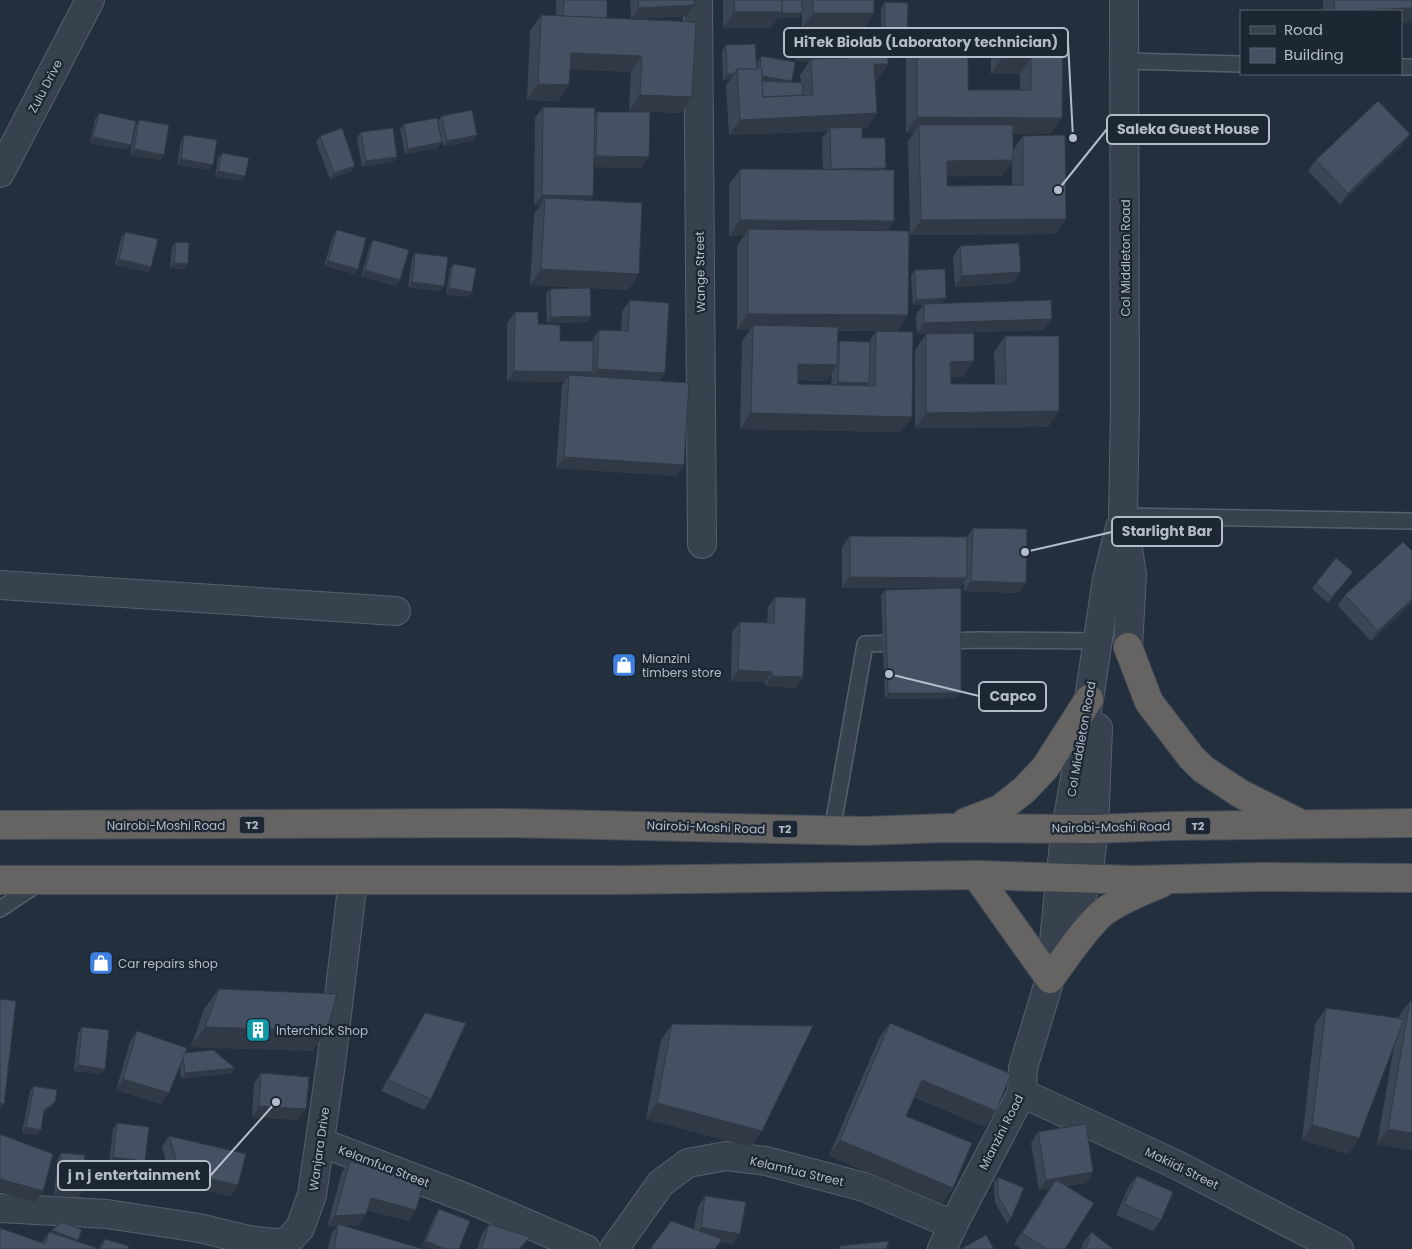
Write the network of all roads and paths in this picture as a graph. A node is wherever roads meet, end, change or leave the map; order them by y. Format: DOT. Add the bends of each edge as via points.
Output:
graph roads {
  1 [pos="90,0"];
  2 [pos="698,0"];
  3 [pos="1124,0"];
  4 [pos="1125,61"];
  5 [pos="1240,64"];
  6 [pos="0,173"];
  7 [pos="1123,516"];
  8 [pos="1412,521"];
  9 [pos="702,544"];
  10 [pos="0,585"];
  11 [pos="1104,601"];
  12 [pos="396,611"];
  13 [pos="1098,641"];
  14 [pos="912,642"];
  15 [pos="931,642"];
  16 [pos="1128,647"];
  17 [pos="1089,698"];
  18 [pos="1412,823"];
  19 [pos="1302,824"];
  20 [pos="0,825"];
  21 [pos="945,828"];
  22 [pos="1066,829"];
  23 [pos="1094,829"];
  24 [pos="832,831"];
  25 [pos="976,875"];
  26 [pos="1059,877"];
  27 [pos="1088,878"];
  28 [pos="1412,878"];
  29 [pos="0,880"];
  30 [pos="44,880"];
  31 [pos="353,880"];
  32 [pos="1171,880"];
  33 [pos="0,909"];
  34 [pos="1050,979"];
  35 [pos="1022,1093"];
  36 [pos="320,1142"];
  37 [pos="0,1208"];
  38 [pos="948,1237"];
  39 [pos="286,1245"];
  40 [pos="586,1249"];
  41 [pos="614,1249"];
  42 [pos="1339,1249"];
  1 -- 6 [label="street, Zulu Drive"];
  2 -- 9 [label="street, Wange Street"];
  3 -- 4 [label="street, Col Middleton Road"];
  4 -- 5 [label="lane"];
  4 -- 7 [label="street, Col Middleton Road"];
  7 -- 8 [label="lane"];
  7 -- 11 [label="street, Col Middleton Road"];
  7 -- 16 [label="street, Col Middleton Road" via="1132,575"];
  10 -- 12 [label="street"];
  11 -- 13 [label="street, Col Middleton Road"];
  11 -- 16 [label="street"];
  11 -- 23 [label="street, Col Middleton Road"];
  13 -- 15 [label="lane"];
  13 -- 17 [label="street, Col Middleton Road"];
  14 -- 24 [label="lane" via="865,644"];
  16 -- 19 [label="highway" via="1149,702 1191,757 1241,794"];
  17 -- 21 [label="highway" via="1045,768 1024,790 1000,809"];
  17 -- 22 [label="street, Col Middleton Road"];
  18 -- 19 [label="highway, Nairobi-Moshi Road / T2"];
  19 -- 23 [label="highway, Nairobi-Moshi Road / T2"];
  20 -- 24 [label="highway, Nairobi-Moshi Road / T2" via="503,823"];
  21 -- 22 [label="highway, Nairobi-Moshi Road / T2"];
  21 -- 24 [label="highway, Nairobi-Moshi Road / T2"];
  22 -- 23 [label="highway, Nairobi-Moshi Road / T2"];
  22 -- 26 [label="street, Col Middleton Road"];
  23 -- 27 [label="street, Col Middleton Road"];
  25 -- 26 [label="highway"];
  25 -- 31 [label="highway"];
  25 -- 34 [label="highway"];
  26 -- 27 [label="highway"];
  26 -- 34 [label="street, Col Middleton Road"];
  27 -- 32 [label="highway"];
  27 -- 34 [label="street, Col Middleton Road"];
  28 -- 32 [label="highway"];
  29 -- 30 [label="highway"];
  30 -- 31 [label="highway"];
  30 -- 33 [label="lane"];
  31 -- 36 [label="street, Wanjara Drive"];
  32 -- 34 [label="highway" via="1143,890 1102,914 1077,941"];
  34 -- 35 [label="street, Mianzini Road" via="1023,1068"];
  35 -- 38 [label="street, Mianzini Road"];
  35 -- 42 [label="street, Makiidi Street" via="1175,1164"];
  36 -- 39 [label="street, Wanjara Drive" via="312,1195 300,1228"];
  36 -- 40 [label="street, Kelamfua Street" via="469,1199"];
  37 -- 39 [label="street, Wanjara Drive" via="107,1214"];
  38 -- 41 [label="street, Kelamfua Street" via="864,1187 766,1161 726,1156 688,1163 661,1183"];
}
